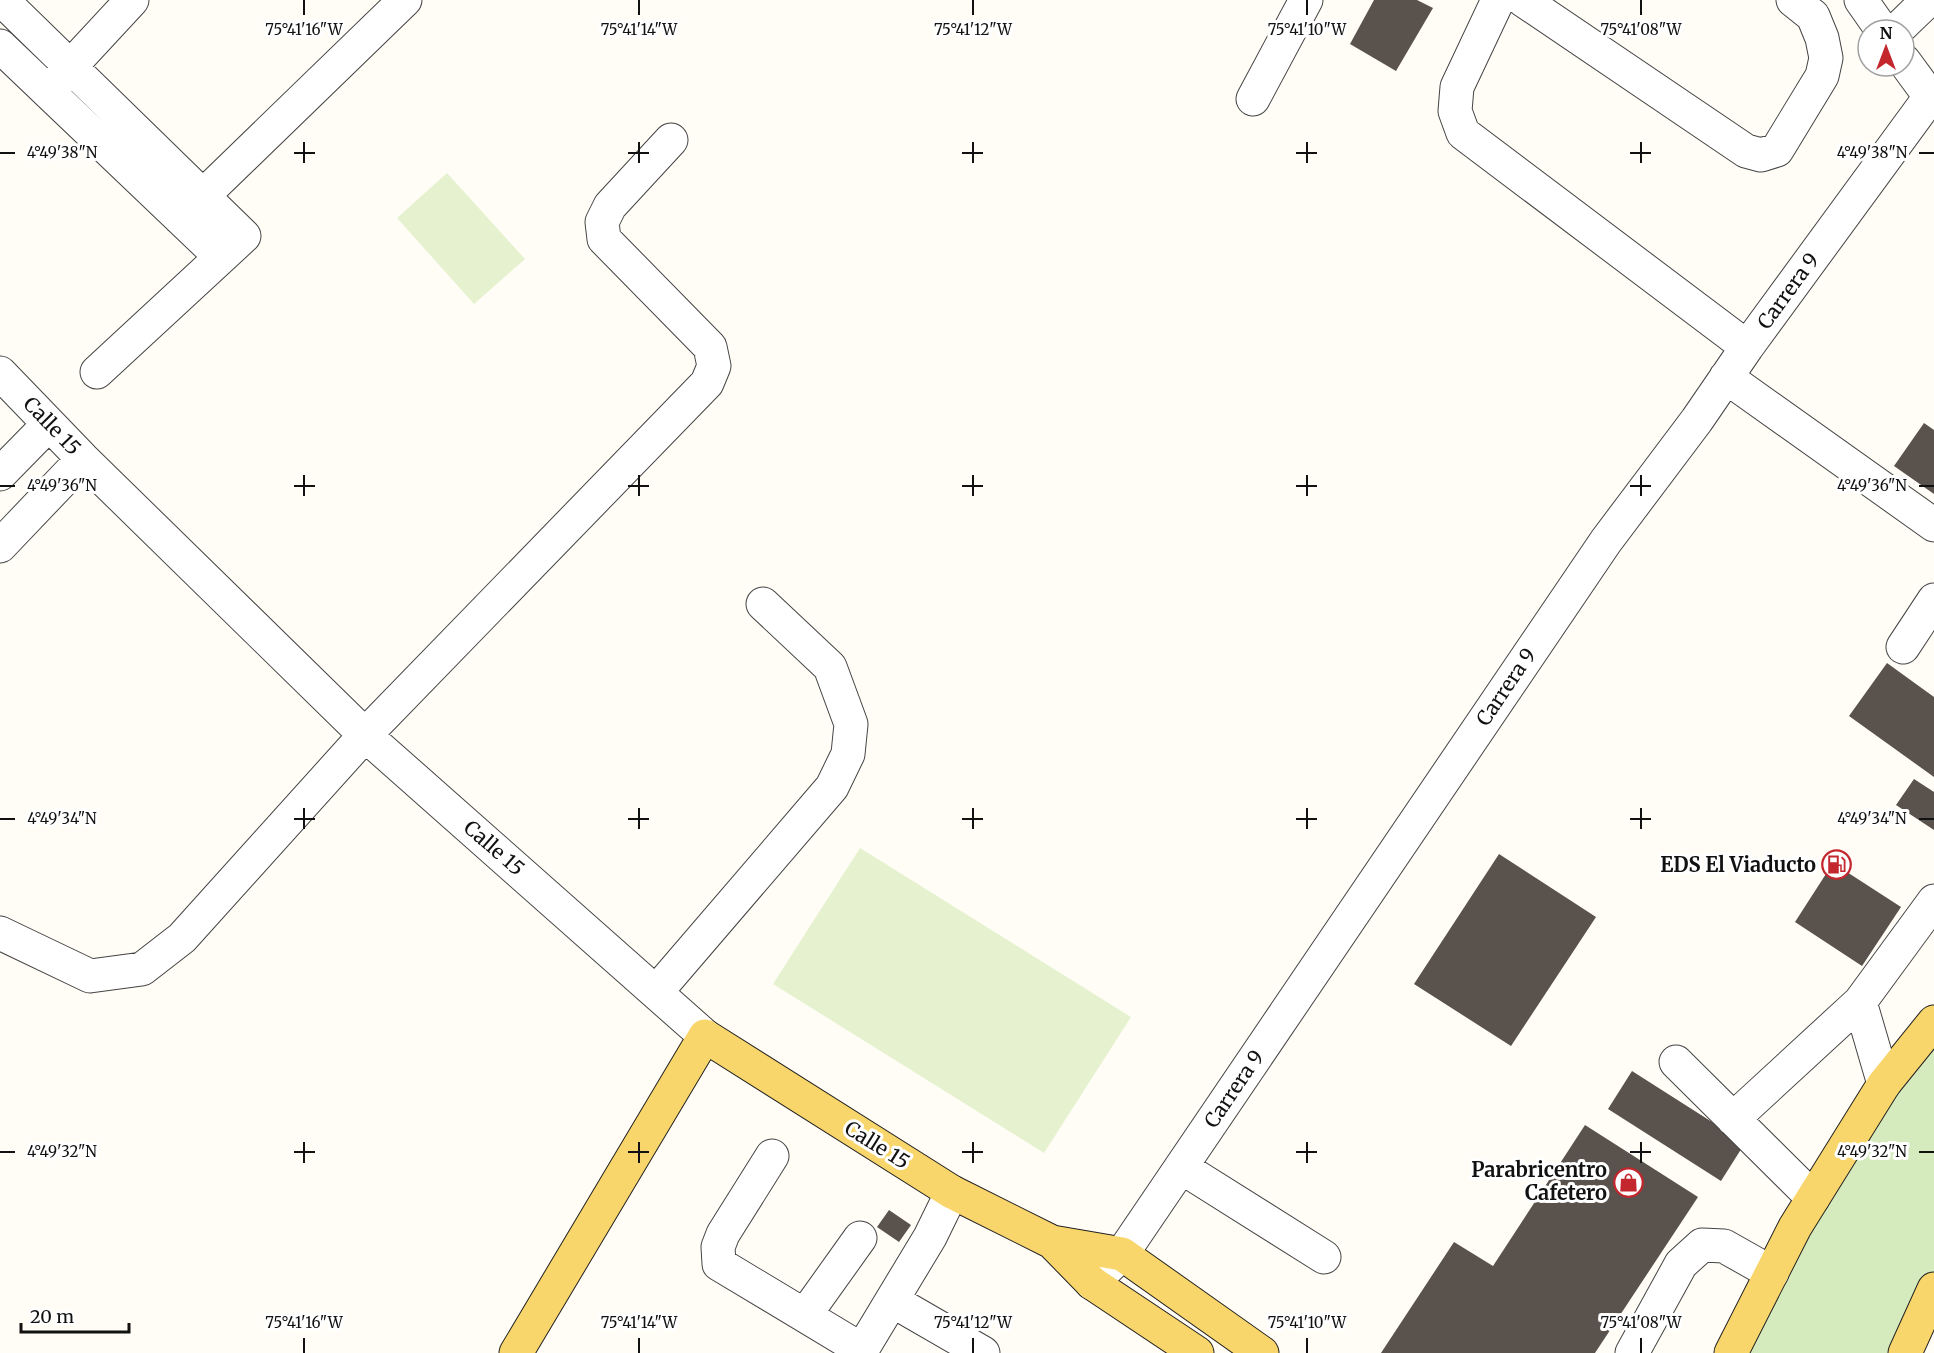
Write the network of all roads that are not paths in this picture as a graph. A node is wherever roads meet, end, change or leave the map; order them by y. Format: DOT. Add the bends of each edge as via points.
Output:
graph roads {
  1 [pos="2,0"];
  2 [pos="132,0"];
  3 [pos="405,0"];
  4 [pos="1306,0"];
  5 [pos="1498,0"];
  6 [pos="1523,0"];
  7 [pos="1793,0"];
  8 [pos="1861,0"];
  9 [pos="1928,0"];
  10 [pos="1874,18"];
  11 [pos="1909,18"];
  12 [pos="0,46"];
  13 [pos="70,67"];
  14 [pos="1916,77"];
  15 [pos="47,91"];
  16 [pos="1253,99"];
  17 [pos="1932,99"];
  18 [pos="671,140"];
  19 [pos="192,207"];
  20 [pos="1747,347"];
  21 [pos="97,372"];
  22 [pos="0,373"];
  23 [pos="1726,376"];
  24 [pos="49,424"];
  25 [pos="83,459"];
  26 [pos="0,474"];
  27 [pos="1934,525"];
  28 [pos="0,546"];
  29 [pos="1934,600"];
  30 [pos="763,604"];
  31 [pos="1903,647"];
  32 [pos="365,735"];
  33 [pos="1934,901"];
  34 [pos="0,933"];
  35 [pos="657,991"];
  36 [pos="1860,1002"];
  37 [pos="1934,1022"];
  38 [pos="705,1036"];
  39 [pos="1676,1062"];
  40 [pos="1884,1084"];
  41 [pos="1733,1119"];
  42 [pos="772,1156"];
  43 [pos="1181,1167"];
  44 [pos="952,1192"];
  45 [pos="1813,1198"];
  46 [pos="860,1238"];
  47 [pos="1052,1242"];
  48 [pos="1122,1254"];
  49 [pos="1324,1257"];
  50 [pos="1772,1274"];
  51 [pos="1092,1283"];
  52 [pos="1934,1289"];
  53 [pos="893,1301"];
  54 [pos="805,1315"];
  55 [pos="861,1351"];
  56 [pos="516,1353"];
  57 [pos="983,1353"];
  58 [pos="1197,1353"];
  59 [pos="1262,1353"];
  60 [pos="1632,1353"];
  61 [pos="1731,1353"];
  62 [pos="1905,1353"];
  1 -- 13 [label="street"];
  2 -- 13 [label="street"];
  3 -- 19 [label="street"];
  4 -- 16 [label="street"];
  5 -- 20 [label="street" via="1457,87 1455,111 1463,133"];
  6 -- 7 [label="street" via="1746,151 1761,155 1777,150 1822,76 1826,58 1813,16"];
  8 -- 10 [label="street"];
  9 -- 11 [label="street"];
  12 -- 15 [label="street"];
  13 -- 15 [label="street"];
  13 -- 19 [label="street"];
  14 -- 17 [label="street"];
  15 -- 19 [label="street"];
  17 -- 20 [label="street, Carrera 9"];
  18 -- 32 [label="street" via="610,206 602,222 604,239 710,347 714,366 707,383"];
  19 -- 21 [label="street" via="233,246"];
  20 -- 23 [label="street, Carrera 9"];
  22 -- 24 [label="street, Calle 15"];
  23 -- 27 [label="street"];
  23 -- 43 [label="street, Carrera 9" via="1606,541"];
  24 -- 25 [label="street, Calle 15"];
  24 -- 26 [label="street"];
  25 -- 28 [label="street"];
  25 -- 32 [label="street, Calle 15"];
  29 -- 31 [label="street"];
  30 -- 35 [label="street" via="830,667 851,724 848,754 832,787"];
  32 -- 34 [label="street" via="182,938 142,969 90,976"];
  32 -- 35 [label="street, Calle 15"];
  33 -- 36 [label="street"];
  35 -- 38 [label="street, Calle 15"];
  36 -- 40 [label="street"];
  36 -- 41 [label="street"];
  37 -- 40 [label="main road"];
  38 -- 44 [label="main road, Calle 15"];
  38 -- 56 [label="main road"];
  39 -- 41 [label="street"];
  40 -- 45 [label="main road"];
  41 -- 45 [label="street"];
  42 -- 54 [label="street" via="723,1234 718,1247 719,1264"];
  43 -- 48 [label="street, Carrera 9"];
  43 -- 49 [label="street"];
  44 -- 47 [label="main road, Calle 15"];
  44 -- 53 [label="street"];
  45 -- 50 [label="main road"];
  46 -- 54 [label="street"];
  47 -- 48 [label="main road, Calle 15"];
  47 -- 51 [label="main road, Calle 15"];
  48 -- 51 [label="street, Carrera 9"];
  48 -- 59 [label="main road, Calle 15"];
  50 -- 60 [label="street" via="1724,1246 1702,1245 1681,1264"];
  50 -- 61 [label="main road"];
  51 -- 58 [label="main road, Calle 15"];
  52 -- 62 [label="main road"];
  53 -- 55 [label="street"];
  53 -- 57 [label="street"];
  54 -- 55 [label="street"];
}
